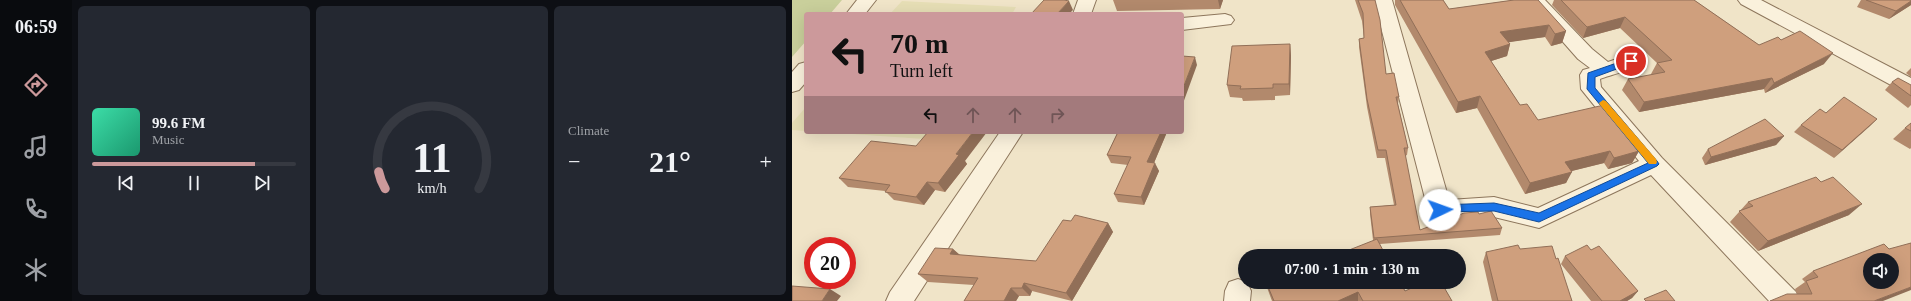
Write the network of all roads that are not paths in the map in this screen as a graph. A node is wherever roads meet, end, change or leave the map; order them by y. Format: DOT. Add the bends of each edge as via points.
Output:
graph roads {
  1 [pos="867,0"];
  2 [pos="1087,0"];
  3 [pos="1383,0"];
  4 [pos="1535,0"];
  5 [pos="1747,0"];
  6 [pos="857,12"];
  7 [pos="1083,12"];
  8 [pos="1225,20"];
  9 [pos="1184,24"];
  10 [pos="1631,61"];
  11 [pos="804,71"];
  12 [pos="1606,71"];
  13 [pos="792,85"];
  14 [pos="1911,87"];
  15 [pos="1011,134"];
  16 [pos="1654,164"];
  17 [pos="898,301"];
  18 [pos="1787,301"];
  1 -- 6 [label="street"];
  2 -- 7 [label="street"];
  3 -- 16 [label="street" via="1440,210 1494,207 1539,218"];
  4 -- 12 [label="street" via="1585,54"];
  5 -- 14 [label="street"];
  8 -- 9 [label="street"];
  10 -- 12 [label="street"];
  11 -- 13 [label="street"];
  12 -- 16 [label="street" via="1590,75 1591,89"];
  15 -- 17 [label="street"];
  16 -- 18 [label="street"];
}
